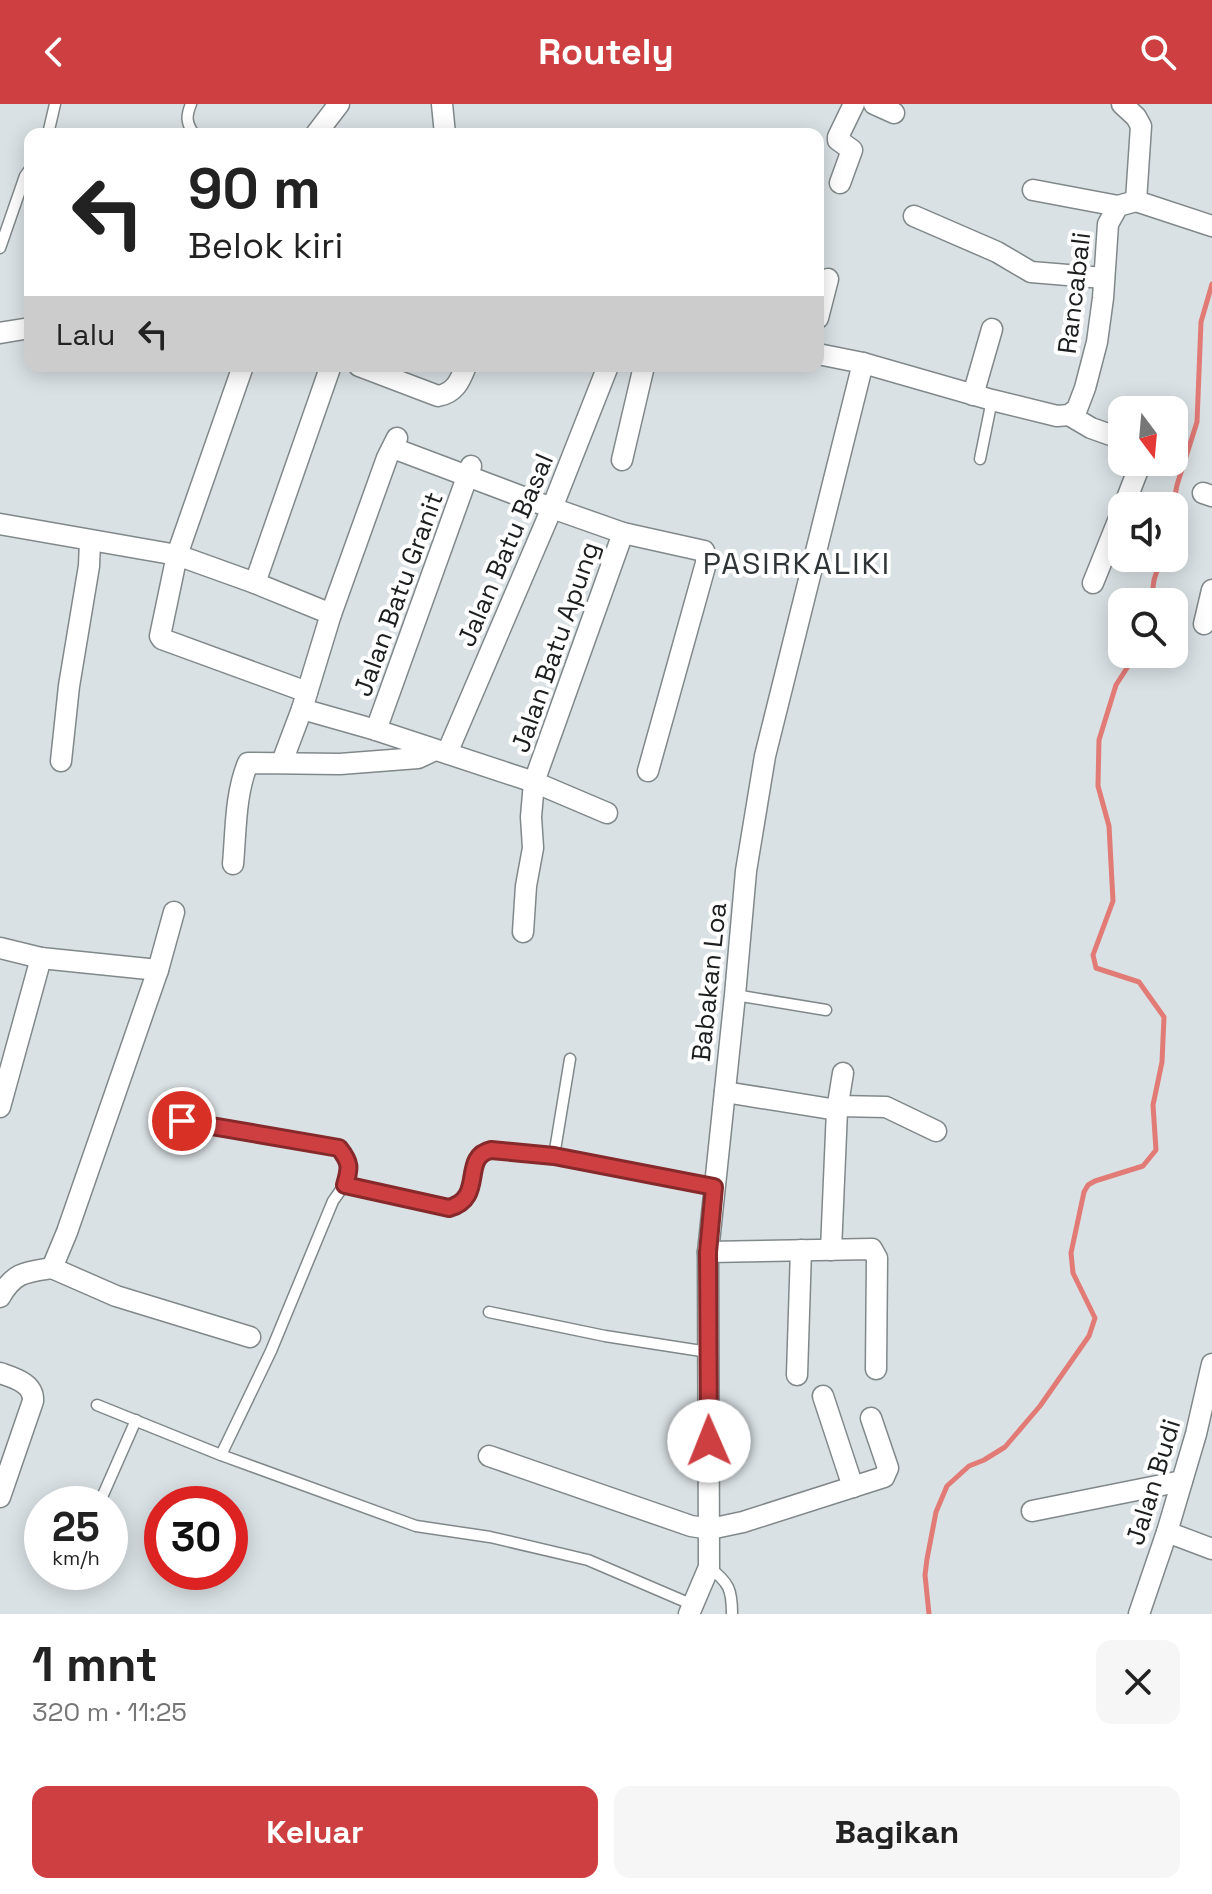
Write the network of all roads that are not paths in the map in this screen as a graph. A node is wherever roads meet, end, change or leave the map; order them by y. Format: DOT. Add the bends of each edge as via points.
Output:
graph roads {
  1 [pos="55,104"];
  2 [pos="191,104"];
  3 [pos="339,104"];
  4 [pos="442,104"];
  5 [pos="854,104"];
  6 [pos="874,104"];
  7 [pos="1122,104"];
  8 [pos="894,113"];
  9 [pos="49,128"];
  10 [pos="190,128"];
  11 [pos="321,128"];
  12 [pos="444,128"];
  13 [pos="24,179"];
  14 [pos="840,183"];
  15 [pos="1033,190"];
  16 [pos="1127,203"];
  17 [pos="914,216"];
  18 [pos="1209,224"];
  19 [pos="0,248"];
  20 [pos="1104,278"];
  21 [pos="828,279"];
  22 [pos="824,295"];
  23 [pos="24,329"];
  24 [pos="992,329"];
  25 [pos="0,333"];
  26 [pos="824,355"];
  27 [pos="863,363"];
  28 [pos="241,372"];
  29 [pos="329,372"];
  30 [pos="375,372"];
  31 [pos="463,372"];
  32 [pos="606,372"];
  33 [pos="643,372"];
  34 [pos="983,397"];
  35 [pos="1069,415"];
  36 [pos="1108,434"];
  37 [pos="980,459"];
  38 [pos="622,460"];
  39 [pos="470,471"];
  40 [pos="554,503"];
  41 [pos="0,524"];
  42 [pos="623,533"];
  43 [pos="90,541"];
  44 [pos="1108,546"];
  45 [pos="177,555"];
  46 [pos="255,583"];
  47 [pos="1093,583"];
  48 [pos="1212,590"];
  49 [pos="331,614"];
  50 [pos="1204,624"];
  51 [pos="305,700"];
  52 [pos="376,730"];
  53 [pos="441,752"];
  54 [pos="61,761"];
  55 [pos="282,762"];
  56 [pos="648,771"];
  57 [pos="535,780"];
  58 [pos="607,813"];
  59 [pos="233,864"];
  60 [pos="174,912"];
  61 [pos="523,932"];
  62 [pos="0,948"];
  63 [pos="41,958"];
  64 [pos="158,970"];
  65 [pos="735,995"];
  66 [pos="826,1010"];
  67 [pos="570,1059"];
  68 [pos="843,1073"];
  69 [pos="725,1092"];
  70 [pos="0,1107"];
  71 [pos="838,1108"];
  72 [pos="182,1121"];
  73 [pos="936,1131"];
  74 [pos="554,1156"];
  75 [pos="345,1185"];
  76 [pos="714,1187"];
  77 [pos="801,1250"];
  78 [pos="831,1250"];
  79 [pos="708,1252"];
  80 [pos="52,1268"];
  81 [pos="0,1297"];
  82 [pos="489,1312"];
  83 [pos="250,1337"];
  84 [pos="708,1352"];
  85 [pos="876,1369"];
  86 [pos="0,1373"];
  87 [pos="1211,1374"];
  88 [pos="797,1375"];
  89 [pos="823,1396"];
  90 [pos="97,1405"];
  91 [pos="871,1418"];
  92 [pos="136,1420"];
  93 [pos="1204,1437"];
  94 [pos="221,1455"];
  95 [pos="489,1456"];
  96 [pos="1182,1481"];
  97 [pos="107,1486"];
  98 [pos="853,1487"];
  99 [pos="0,1497"];
  100 [pos="1032,1511"];
  101 [pos="710,1529"];
  102 [pos="1167,1532"];
  103 [pos="1212,1549"];
  104 [pos="709,1567"];
  105 [pos="694,1611"];
  106 [pos="732,1614"];
  107 [pos="1139,1614"];
  1 -- 9 [label="lane"];
  2 -- 10 [label="lane"];
  3 -- 11 [label="street"];
  4 -- 12 [label="street"];
  5 -- 14 [label="street" via="838,135 852,153"];
  6 -- 8 [label="street"];
  7 -- 16 [label="street, Rancabali" via="1141,126"];
  13 -- 19 [label="lane"];
  15 -- 16 [label="street"];
  16 -- 18 [label="street"];
  16 -- 20 [label="street, Rancabali" via="1108,224"];
  17 -- 20 [label="street" via="1031,272"];
  20 -- 35 [label="street, Rancabali" via="1097,342 1077,409"];
  21 -- 22 [label="street"];
  23 -- 25 [label="street"];
  24 -- 34 [label="street"];
  26 -- 27 [label="street"];
  27 -- 34 [label="street"];
  27 -- 65 [label="street, Babakan Loa" via="765,756 746,871"];
  28 -- 45 [label="street"];
  29 -- 46 [label="street"];
  30 -- 31 [label="street" via="438,396 454,389"];
  32 -- 40 [label="street, Jalan Batu Basal"];
  33 -- 38 [label="street"];
  34 -- 35 [label="street"];
  34 -- 37 [label="lane"];
  35 -- 36 [label="street"];
  39 -- 40 [label="street"];
  39 -- 49 [label="street" via="393,448"];
  39 -- 52 [label="street, Jalan Batu Granit"];
  40 -- 42 [label="street"];
  40 -- 53 [label="street, Jalan Batu Basal"];
  41 -- 43 [label="street"];
  42 -- 56 [label="street" via="704,551 706,557"];
  42 -- 57 [label="street, Jalan Batu Apung"];
  43 -- 45 [label="street"];
  43 -- 54 [label="street"];
  44 -- 47 [label="street"];
  45 -- 46 [label="street"];
  45 -- 51 [label="street" via="162,639"];
  46 -- 49 [label="street"];
  48 -- 50 [label="street"];
  49 -- 51 [label="street"];
  51 -- 52 [label="street"];
  51 -- 55 [label="street"];
  52 -- 53 [label="street"];
  53 -- 55 [label="street" via="356,763"];
  53 -- 57 [label="street"];
  55 -- 59 [label="street" via="248,763 238,800"];
  57 -- 58 [label="street"];
  57 -- 61 [label="street, Jalan Batu Apung"];
  60 -- 64 [label="street"];
  62 -- 63 [label="street"];
  63 -- 64 [label="street"];
  63 -- 70 [label="street"];
  64 -- 80 [label="street"];
  65 -- 66 [label="lane"];
  65 -- 69 [label="street, Babakan Loa"];
  67 -- 74 [label="lane"];
  68 -- 71 [label="street"];
  69 -- 71 [label="street"];
  69 -- 76 [label="street, Babakan Loa"];
  71 -- 73 [label="street" via="886,1107"];
  71 -- 78 [label="street"];
  72 -- 75 [label="lane" via="339,1148 350,1169"];
  74 -- 75 [label="lane" via="483,1152 466,1200 449,1208"];
  74 -- 76 [label="lane"];
  75 -- 94 [label="lane" via="333,1201"];
  76 -- 79 [label="street, Babakan Loa"];
  77 -- 78 [label="street"];
  77 -- 79 [label="street"];
  77 -- 88 [label="street"];
  78 -- 85 [label="street" via="872,1249 877,1258"];
  79 -- 84 [label="street, Babakan Loa"];
  80 -- 81 [label="street" via="14,1276"];
  80 -- 83 [label="street" via="116,1296"];
  82 -- 84 [label="lane"];
  84 -- 101 [label="street, Babakan Loa"];
  86 -- 99 [label="street" via="28,1386 33,1394"];
  87 -- 93 [label="street, Jalan Budi"];
  89 -- 98 [label="street"];
  90 -- 92 [label="lane"];
  91 -- 98 [label="street" via="888,1468 884,1477"];
  92 -- 94 [label="lane"];
  92 -- 97 [label="lane"];
  93 -- 96 [label="street, Jalan Budi"];
  94 -- 105 [label="lane" via="416,1526 588,1560"];
  95 -- 101 [label="street"];
  96 -- 100 [label="street"];
  96 -- 102 [label="street, Jalan Budi"];
  98 -- 101 [label="street"];
  101 -- 104 [label="street, Babakan Loa"];
  102 -- 103 [label="street"];
  102 -- 107 [label="street, Jalan Budi"];
  104 -- 105 [label="street, Babakan Loa"];
  104 -- 106 [label="lane" via="728,1584"];
}
